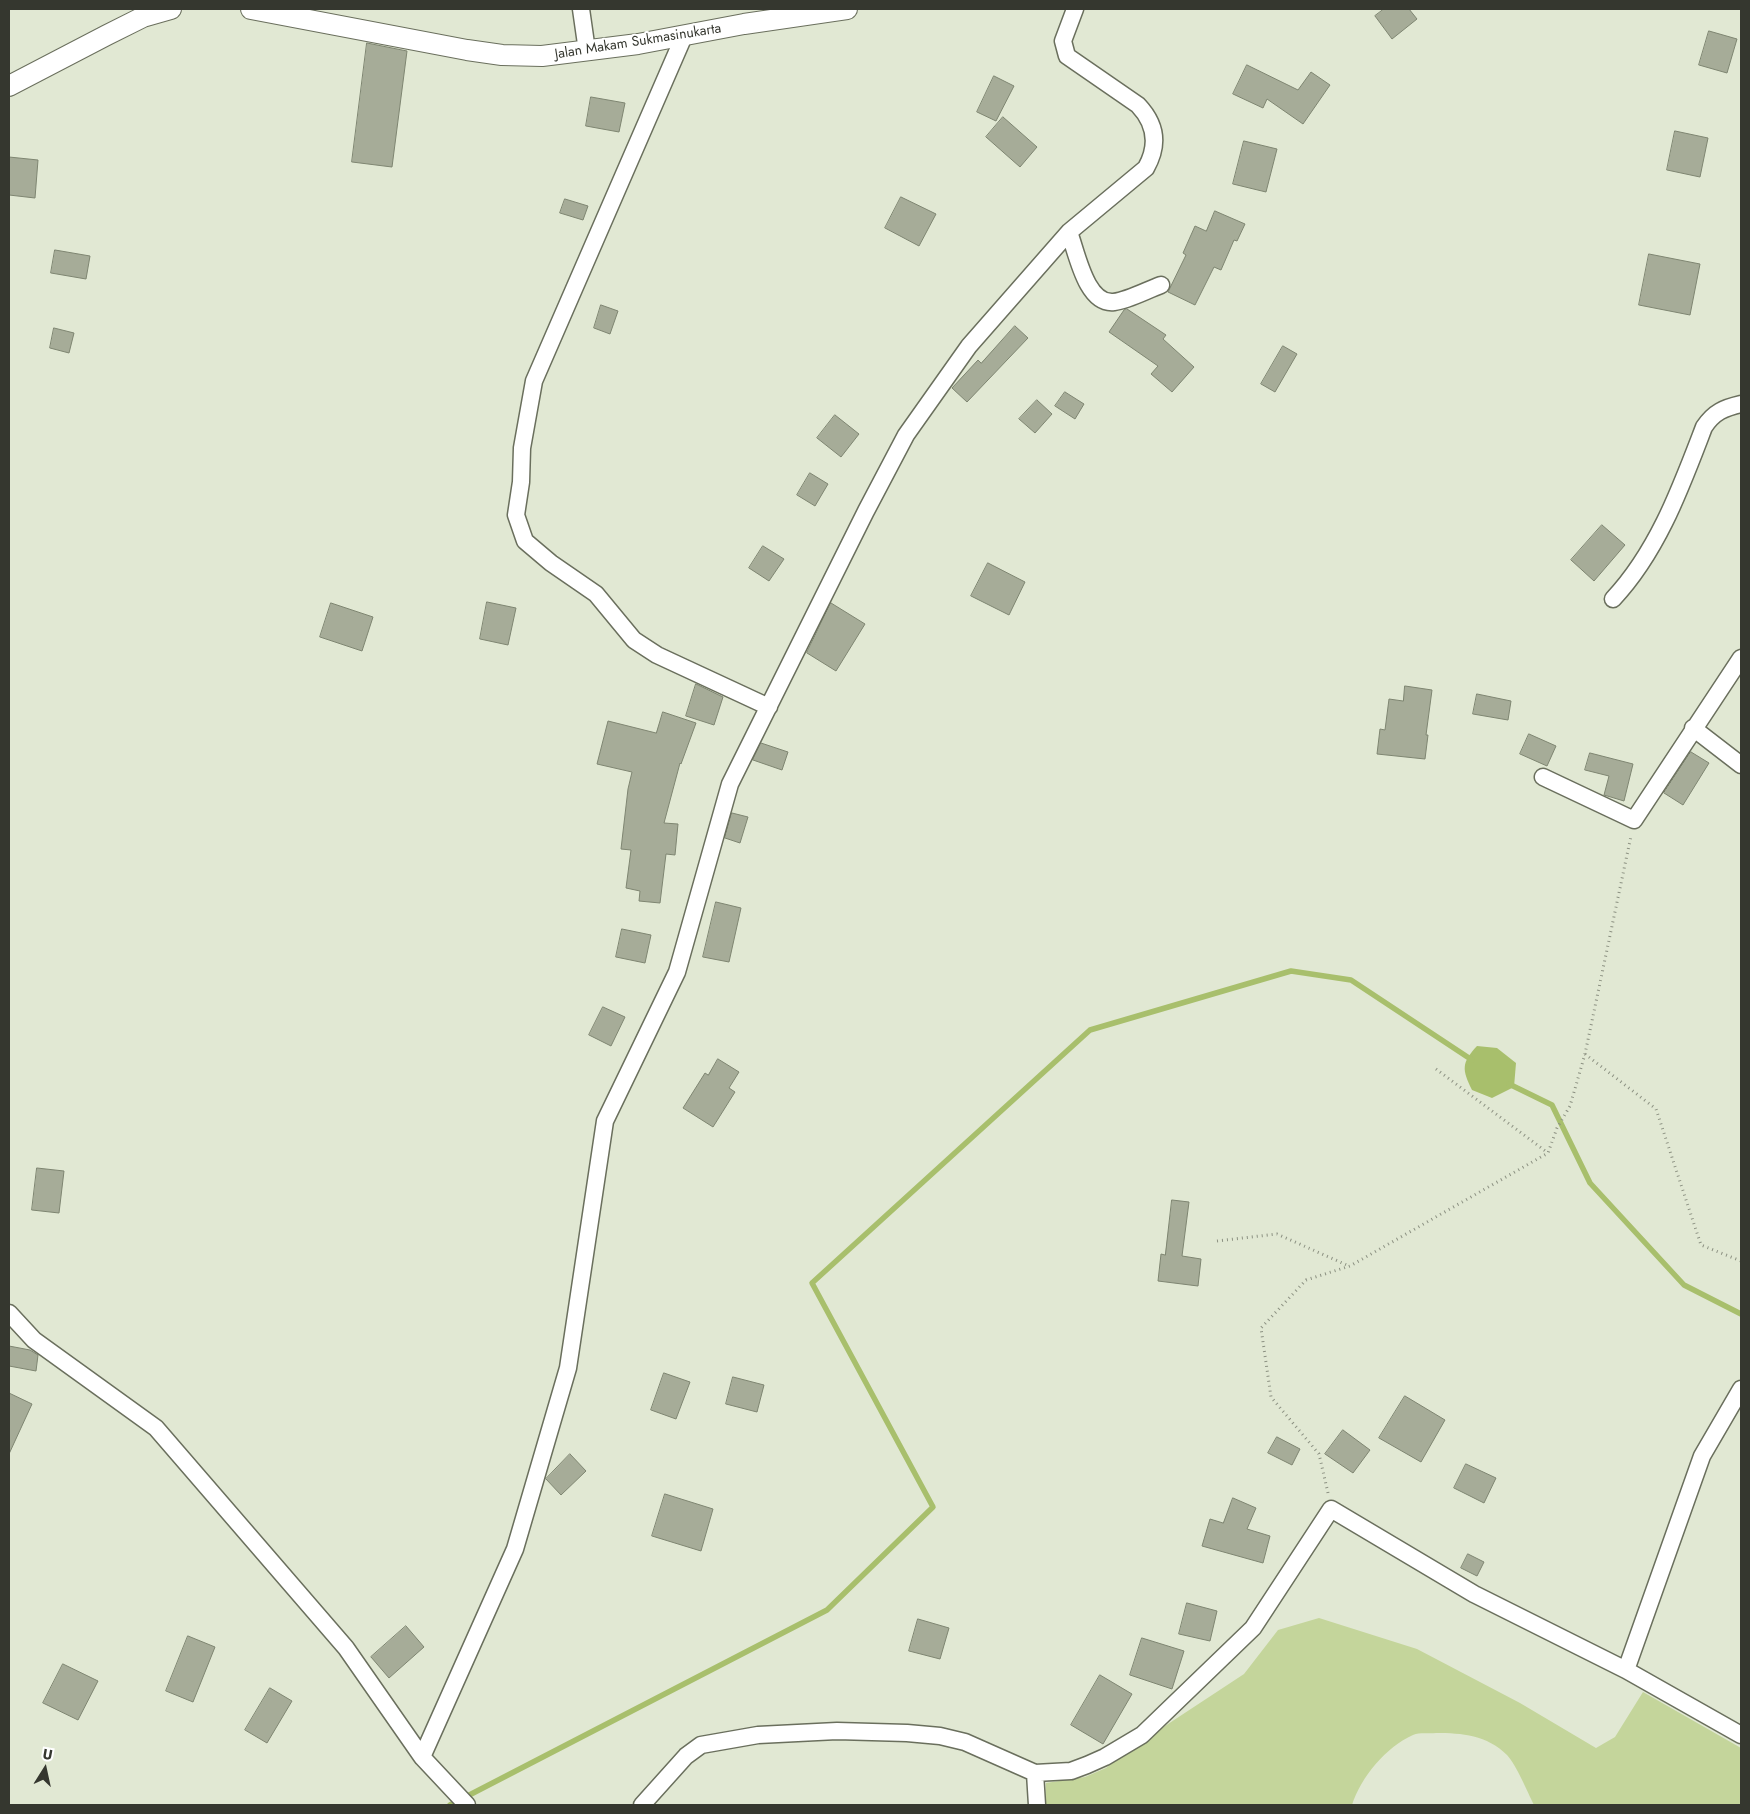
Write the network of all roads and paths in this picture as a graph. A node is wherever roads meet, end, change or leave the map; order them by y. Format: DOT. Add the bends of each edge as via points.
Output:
graph roads {
  1 [pos="171,9"];
  2 [pos="252,9"];
  3 [pos="581,9"];
  4 [pos="847,9"];
  5 [pos="1075,9"];
  6 [pos="790,14"];
  7 [pos="684,36"];
  8 [pos="587,51"];
  9 [pos="9,86"];
  10 [pos="1069,232"];
  11 [pos="1161,285"];
  12 [pos="1741,404"];
  13 [pos="1614,599"];
  14 [pos="1741,658"];
  15 [pos="769,707"];
  16 [pos="1693,728"];
  17 [pos="1741,765"];
  18 [pos="1543,777"];
  19 [pos="1634,820"];
  20 [pos="1585,1054"];
  21 [pos="1436,1069"];
  22 [pos="1548,1153"];
  23 [pos="1217,1241"];
  24 [pos="1741,1261"];
  25 [pos="1350,1266"];
  26 [pos="9,1313"];
  27 [pos="1741,1389"];
  28 [pos="1331,1509"];
  29 [pos="1626,1670"];
  30 [pos="1741,1735"];
  31 [pos="422,1757"];
  32 [pos="1036,1773"];
  33 [pos="467,1805"];
  34 [pos="642,1805"];
  35 [pos="1037,1805"];
  1 -- 9 [label="street" via="143,17"];
  2 -- 8 [label="street, Jalan Makam Sukmasinukarta" via="502,55 542,56"];
  3 -- 8 [label="street"];
  4 -- 6 [label="street, Jalan Makam Sukmasinukarta"];
  5 -- 10 [label="street" via="1063,41 1067,56 1138,105 1148,115 1155,140 1153,155 1146,168"];
  6 -- 7 [label="street, Jalan Makam Sukmasinukarta"];
  7 -- 8 [label="street, Jalan Makam Sukmasinukarta"];
  7 -- 15 [label="street" via="534,382 522,448 516,515 525,541 596,594 634,640 657,655"];
  10 -- 11 [label="street" via="1089,289 1103,301 1114,302"];
  10 -- 15 [label="street" via="969,346 906,435"];
  12 -- 13 [label="street" via="1713,414 1704,427 1662,526 1634,577"];
  14 -- 16 [label="street"];
  15 -- 31 [label="street" via="730,784 677,972 605,1121 568,1368 516,1549"];
  16 -- 17 [label="street"];
  16 -- 19 [label="street"];
  18 -- 19 [label="street"];
  19 -- 20 [label="path"];
  20 -- 22 [label="path" via="1570,1106 1556,1128"];
  20 -- 24 [label="path" via="1656,1109 1701,1245"];
  21 -- 22 [label="path"];
  22 -- 25 [label="path"];
  23 -- 25 [label="path" via="1277,1234"];
  25 -- 28 [label="path" via="1306,1280 1261,1328 1272,1397 1319,1454"];
  26 -- 31 [label="street" via="34,1340 156,1428 346,1648"];
  27 -- 29 [label="street" via="1702,1456"];
  28 -- 29 [label="street" via="1474,1594"];
  28 -- 32 [label="street" via="1253,1628 1142,1735 1105,1758 1079,1768"];
  29 -- 30 [label="street"];
  31 -- 33 [label="street"];
  32 -- 34 [label="street" via="965,1742 940,1736 837,1731 758,1735 701,1745 686,1756"];
  32 -- 35 [label="street"];
}
